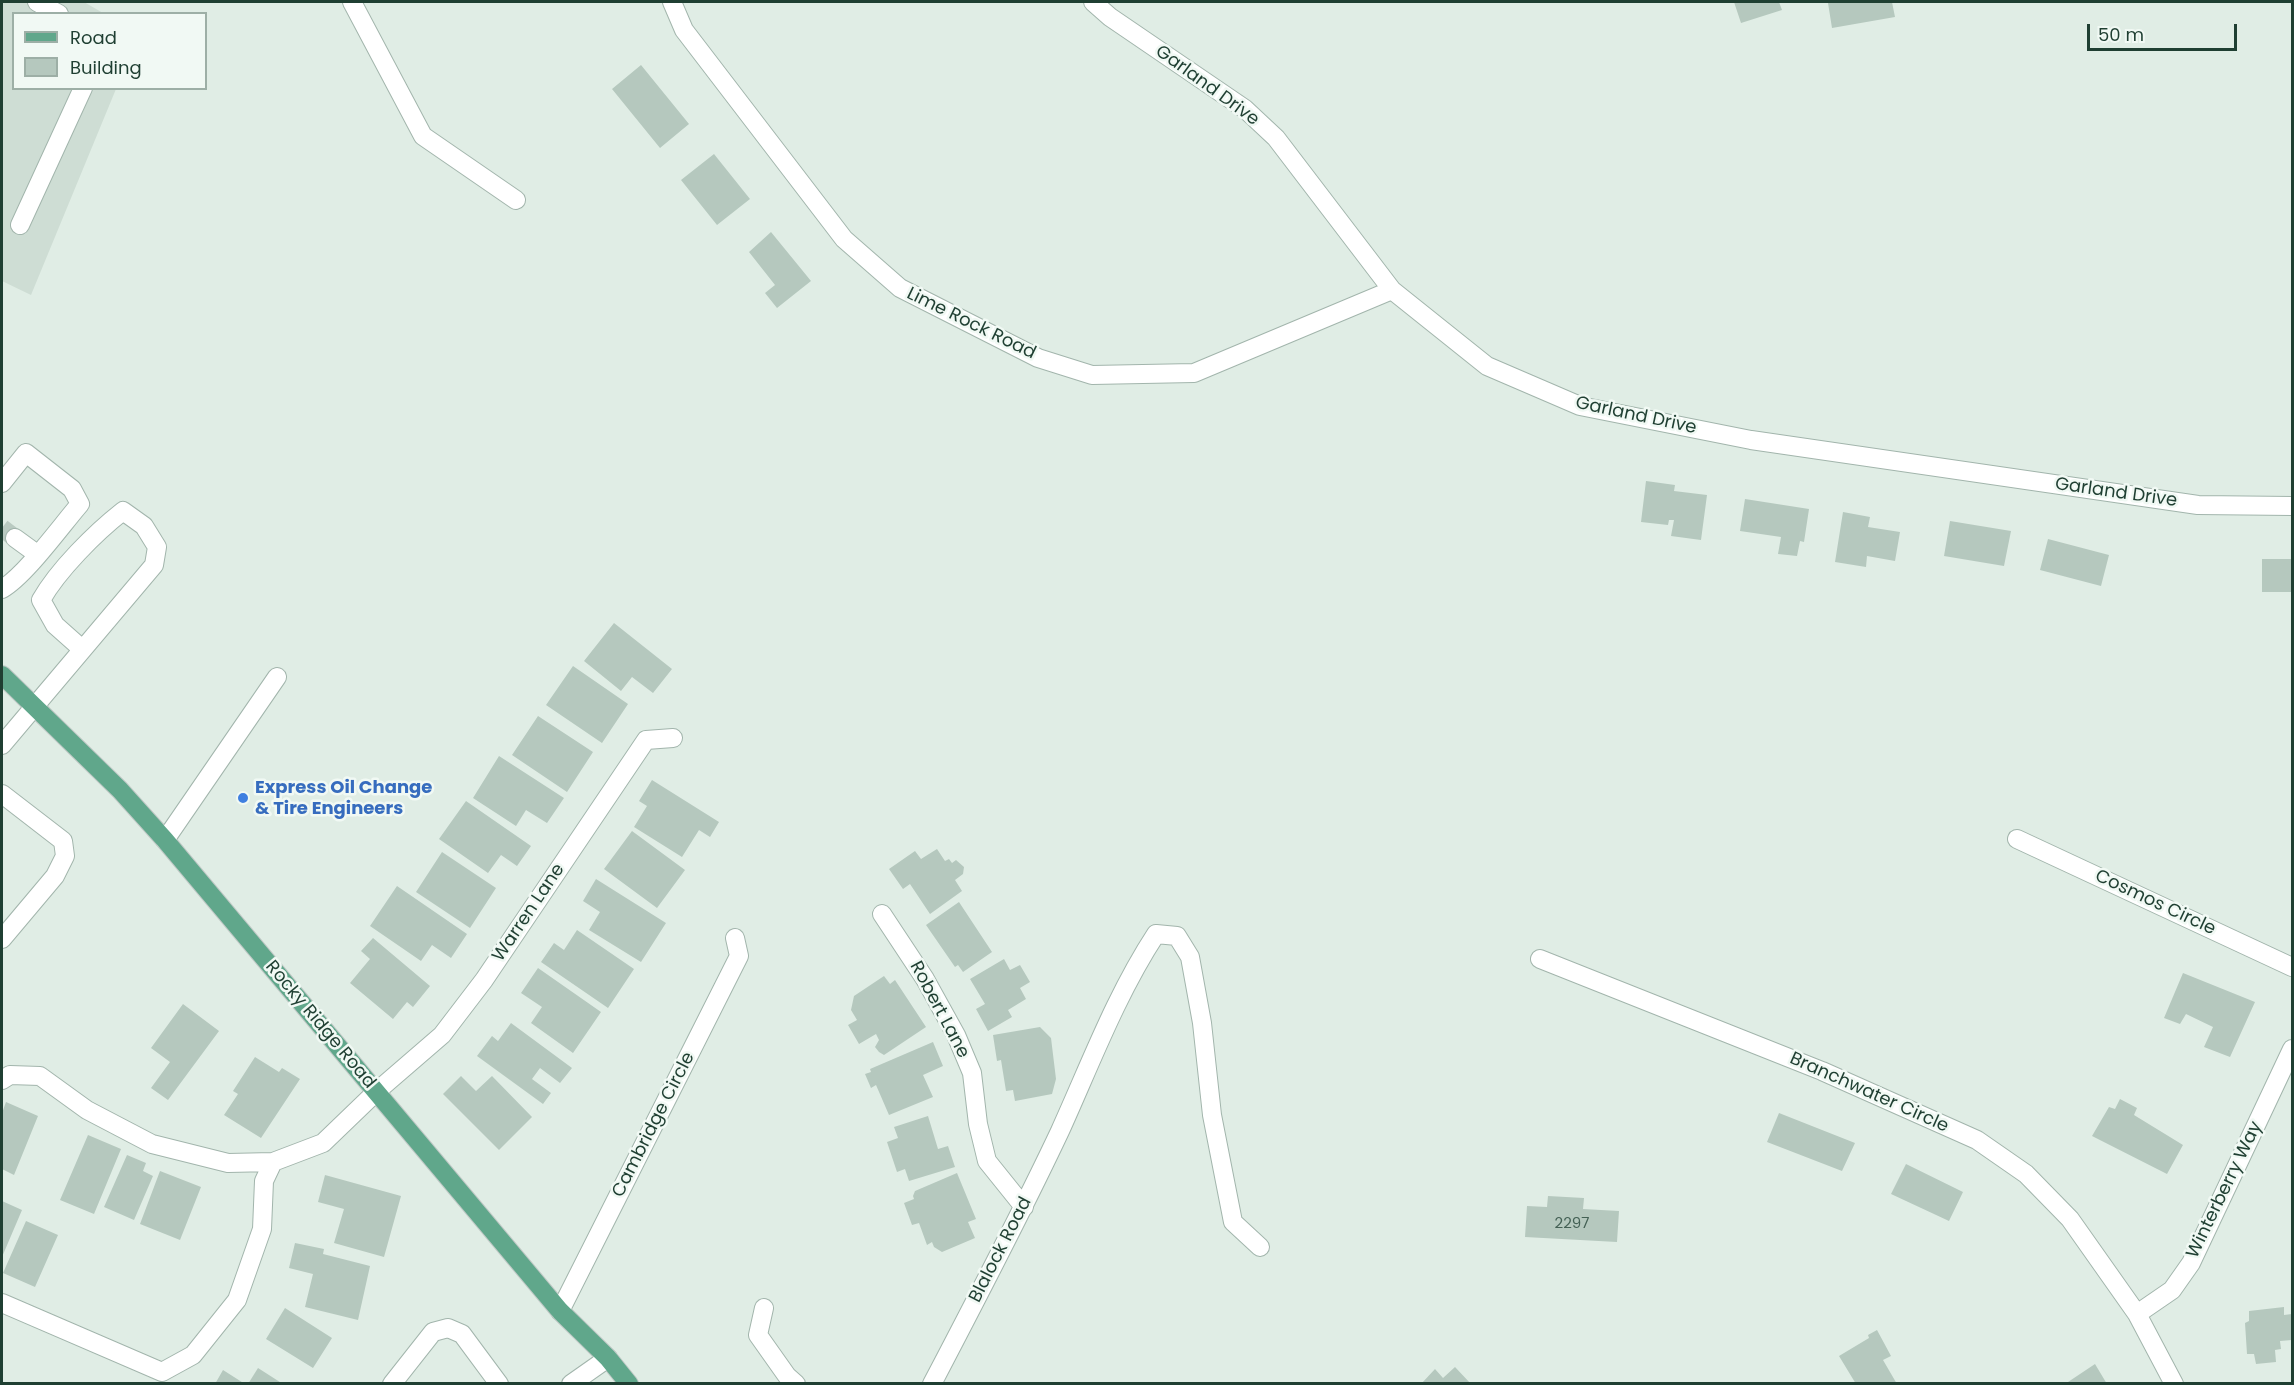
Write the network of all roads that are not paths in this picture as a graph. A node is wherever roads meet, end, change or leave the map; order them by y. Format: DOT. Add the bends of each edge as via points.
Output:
graph roads {
  1 [pos="37,2"];
  2 [pos="352,2"];
  3 [pos="672,2"];
  4 [pos="1094,2"];
  5 [pos="55,12"];
  6 [pos="82,90"];
  7 [pos="516,200"];
  8 [pos="20,225"];
  9 [pos="1392,290"];
  10 [pos="2,483"];
  11 [pos="2292,506"];
  12 [pos="15,538"];
  13 [pos="37,554"];
  14 [pos="2,589"];
  15 [pos="82,649"];
  16 [pos="2,675"];
  17 [pos="277,677"];
  18 [pos="33,706"];
  19 [pos="673,738"];
  20 [pos="2,745"];
  21 [pos="2,794"];
  22 [pos="2017,839"];
  23 [pos="165,840"];
  24 [pos="882,914"];
  25 [pos="735,938"];
  26 [pos="2,939"];
  27 [pos="1540,959"];
  28 [pos="2292,967"];
  29 [pos="2292,1049"];
  30 [pos="2,1080"];
  31 [pos="376,1092"];
  32 [pos="273,1162"];
  33 [pos="1024,1207"];
  34 [pos="1260,1247"];
  35 [pos="2,1303"];
  36 [pos="764,1308"];
  37 [pos="560,1311"];
  38 [pos="2137,1314"];
  39 [pos="608,1358"];
  40 [pos="392,1383"];
  41 [pos="499,1383"];
  42 [pos="571,1383"];
  43 [pos="630,1383"];
  44 [pos="796,1383"];
  45 [pos="932,1383"];
  46 [pos="2174,1383"];
  1 -- 5 [label="street"];
  2 -- 7 [label="street" via="423,136"];
  3 -- 9 [label="street, Lime Rock Road" via="684,30 844,239 900,288 1038,358 1092,375 1194,373"];
  4 -- 9 [label="street, Garland Drive" via="1245,109 1276,138"];
  6 -- 8 [label="street"];
  9 -- 11 [label="street, Garland Drive" via="1487,366 1580,406 1751,440 2198,505"];
  10 -- 13 [label="street" via="26,453 72,489 80,504"];
  12 -- 13 [label="street"];
  13 -- 14 [label="street"];
  15 -- 15 [label="street" via="154,565 157,548 144,526 123,511 99,530 41,600 55,625"];
  15 -- 18 [label="street"];
  16 -- 18 [label="main road, Rocky Ridge Road"];
  17 -- 23 [label="street"];
  18 -- 20 [label="street"];
  18 -- 23 [label="main road, Rocky Ridge Road" via="120,790"];
  19 -- 31 [label="street, Warren Lane" via="646,740 484,981 442,1035"];
  21 -- 26 [label="street" via="63,842 65,856 55,876"];
  22 -- 28 [label="street, Cosmos Circle"];
  23 -- 31 [label="main road, Rocky Ridge Road"];
  24 -- 33 [label="street, Robert Lane" via="956,1035 972,1073 987,1161"];
  25 -- 37 [label="street, Cambridge Circle" via="739,956"];
  27 -- 38 [label="street, Branchwater Circle" via="1822,1071 1977,1140 2026,1174 2070,1219"];
  29 -- 38 [label="street, Winterberry Way" via="2191,1263 2172,1290"];
  30 -- 32 [label="street" via="10,1074 40,1076 87,1110 152,1144 228,1163"];
  31 -- 32 [label="street" via="323,1143"];
  31 -- 37 [label="main road, Rocky Ridge Road"];
  32 -- 35 [label="street" via="264,1182 262,1229 237,1300 193,1355 162,1372"];
  33 -- 34 [label="street, Blalock Road" via="1144,952 1156,934 1177,936 1190,957 1212,1115 1233,1222"];
  33 -- 45 [label="street, Blalock Road"];
  36 -- 44 [label="street" via="758,1335"];
  37 -- 39 [label="main road, Rocky Ridge Road"];
  38 -- 46 [label="street, Branchwater Circle"];
  39 -- 42 [label="street"];
  39 -- 43 [label="main road, Rocky Ridge Road"];
  40 -- 41 [label="street" via="433,1332 448,1328 462,1334"];
}
